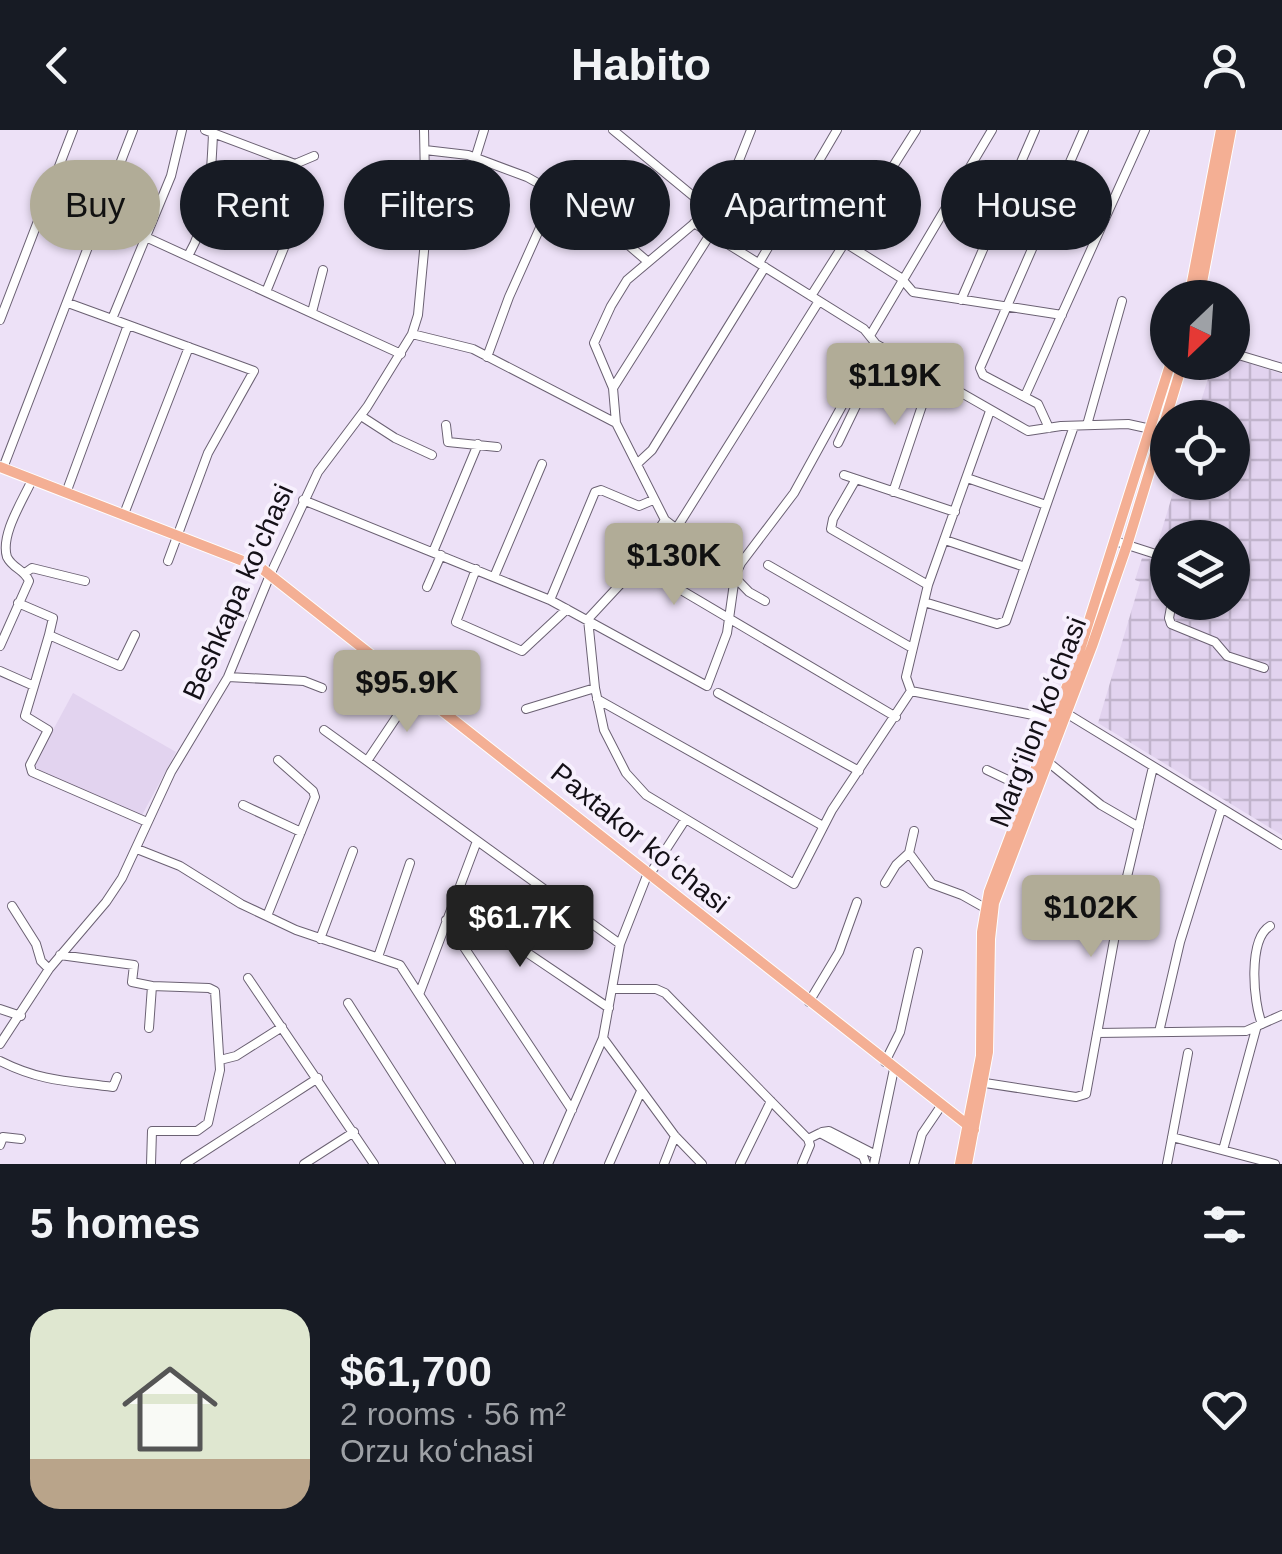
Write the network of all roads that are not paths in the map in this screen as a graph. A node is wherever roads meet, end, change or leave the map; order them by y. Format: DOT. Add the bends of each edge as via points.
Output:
graph roads {
  1 [pos="73,130"];
  2 [pos="133,130"];
  3 [pos="182,130"];
  4 [pos="424,130"];
  5 [pos="484,130"];
  6 [pos="614,130"];
  7 [pos="751,130"];
  8 [pos="837,130"];
  9 [pos="916,130"];
  10 [pos="992,130"];
  11 [pos="1035,130"];
  12 [pos="1084,130"];
  13 [pos="1145,130"];
  14 [pos="1221,130"];
  15 [pos="1231,130"];
  16 [pos="209,132"];
  17 [pos="425,150"];
  18 [pos="314,156"];
  19 [pos="475,159"];
  20 [pos="122,160"];
  21 [pos="739,160"];
  22 [pos="820,160"];
  23 [pos="897,160"];
  24 [pos="530,179"];
  25 [pos="690,193"];
  26 [pos="160,202"];
  27 [pos="690,226"];
  28 [pos="160,243"];
  29 [pos="530,249"];
  30 [pos="89,250"];
  31 [pos="139,250"];
  32 [pos="283,250"];
  33 [pos="635,250"];
  34 [pos="700,250"];
  35 [pos="737,250"];
  36 [pos="770,250"];
  37 [pos="840,250"];
  38 [pos="855,250"];
  39 [pos="188,256"];
  40 [pos="648,261"];
  41 [pos="762,265"];
  42 [pos="323,270"];
  43 [pos="901,278"];
  44 [pos="1192,280"];
  45 [pos="1202,280"];
  46 [pos="266,292"];
  47 [pos="815,299"];
  48 [pos="960,300"];
  49 [pos="1122,301"];
  50 [pos="68,303"];
  51 [pos="1007,307"];
  52 [pos="312,312"];
  53 [pos="1062,315"];
  54 [pos="112,319"];
  55 [pos="0,320"];
  56 [pos="128,325"];
  57 [pos="412,334"];
  58 [pos="871,334"];
  59 [pos="880,346"];
  60 [pos="189,348"];
  61 [pos="401,354"];
  62 [pos="487,357"];
  63 [pos="1250,358"];
  64 [pos="1282,368"];
  65 [pos="932,376"];
  66 [pos="1177,380"];
  67 [pos="613,388"];
  68 [pos="1025,396"];
  69 [pos="990,411"];
  70 [pos="361,416"];
  71 [pos="616,422"];
  72 [pos="446,425"];
  73 [pos="1087,425"];
  74 [pos="1074,426"];
  75 [pos="1049,428"];
  76 [pos="1150,429"];
  77 [pos="1150,433"];
  78 [pos="838,443"];
  79 [pos="478,444"];
  80 [pos="497,448"];
  81 [pos="432,455"];
  82 [pos="638,463"];
  83 [pos="542,464"];
  84 [pos="1,468"];
  85 [pos="844,475"];
  86 [pos="967,478"];
  87 [pos="856,479"];
  88 [pos="32,480"];
  89 [pos="893,492"];
  90 [pos="66,493"];
  91 [pos="304,500"];
  92 [pos="653,500"];
  93 [pos="1046,505"];
  94 [pos="955,512"];
  95 [pos="124,514"];
  96 [pos="664,520"];
  97 [pos="676,529"];
  98 [pos="176,533"];
  99 [pos="945,540"];
  100 [pos="1121,543"];
  101 [pos="1150,552"];
  102 [pos="437,553"];
  103 [pos="168,561"];
  104 [pos="637,564"];
  105 [pos="768,565"];
  106 [pos="1024,567"];
  107 [pos="476,569"];
  108 [pos="25,573"];
  109 [pos="270,575"];
  110 [pos="494,576"];
  111 [pos="735,576"];
  112 [pos="84,581"];
  113 [pos="928,585"];
  114 [pos="427,587"];
  115 [pos="550,600"];
  116 [pos="765,601"];
  117 [pos="18,602"];
  118 [pos="924,602"];
  119 [pos="568,609"];
  120 [pos="588,619"];
  121 [pos="730,620"];
  122 [pos="1170,620"];
  123 [pos="49,635"];
  124 [pos="135,635"];
  125 [pos="0,646"];
  126 [pos="912,648"];
  127 [pos="1264,668"];
  128 [pos="0,672"];
  129 [pos="228,677"];
  130 [pos="34,686"];
  131 [pos="322,688"];
  132 [pos="416,688"];
  133 [pos="595,688"];
  134 [pos="911,691"];
  135 [pos="718,692"];
  136 [pos="597,699"];
  137 [pos="526,709"];
  138 [pos="1066,713"];
  139 [pos="896,717"];
  140 [pos="1053,719"];
  141 [pos="324,730"];
  142 [pos="278,760"];
  143 [pos="367,761"];
  144 [pos="1048,762"];
  145 [pos="1153,766"];
  146 [pos="987,770"];
  147 [pos="859,771"];
  148 [pos="1028,789"];
  149 [pos="243,804"];
  150 [pos="1221,810"];
  151 [pos="685,820"];
  152 [pos="147,822"];
  153 [pos="823,826"];
  154 [pos="1139,826"];
  155 [pos="914,831"];
  156 [pos="301,832"];
  157 [pos="477,840"];
  158 [pos="1282,845"];
  159 [pos="136,849"];
  160 [pos="353,851"];
  161 [pos="909,854"];
  162 [pos="410,863"];
  163 [pos="649,874"];
  164 [pos="886,883"];
  165 [pos="452,902"];
  166 [pos="857,902"];
  167 [pos="12,906"];
  168 [pos="984,908"];
  169 [pos="267,916"];
  170 [pos="446,920"];
  171 [pos="1270,926"];
  172 [pos="320,939"];
  173 [pos="620,944"];
  174 [pos="918,952"];
  175 [pos="60,955"];
  176 [pos="378,957"];
  177 [pos="49,969"];
  178 [pos="248,978"];
  179 [pos="152,986"];
  180 [pos="612,989"];
  181 [pos="420,992"];
  182 [pos="809,1002"];
  183 [pos="348,1003"];
  184 [pos="609,1008"];
  185 [pos="0,1009"];
  186 [pos="1282,1015"];
  187 [pos="22,1016"];
  188 [pos="283,1027"];
  189 [pos="1259,1027"];
  190 [pos="149,1028"];
  191 [pos="1158,1032"];
  192 [pos="1096,1033"];
  193 [pos="603,1038"];
  194 [pos="0,1044"];
  195 [pos="1188,1053"];
  196 [pos="220,1060"];
  197 [pos="0,1061"];
  198 [pos="890,1065"];
  199 [pos="117,1077"];
  200 [pos="318,1078"];
  201 [pos="984,1083"];
  202 [pos="641,1092"];
  203 [pos="771,1101"];
  204 [pos="940,1106"];
  205 [pos="572,1110"];
  206 [pos="971,1129"];
  207 [pos="354,1132"];
  208 [pos="676,1136"];
  209 [pos="1172,1136"];
  210 [pos="21,1138"];
  211 [pos="808,1139"];
  212 [pos="0,1145"];
  213 [pos="1223,1150"];
  214 [pos="872,1161"];
  215 [pos="152,1164"];
  216 [pos="185,1164"];
  217 [pos="304,1164"];
  218 [pos="374,1164"];
  219 [pos="451,1164"];
  220 [pos="529,1164"];
  221 [pos="548,1164"];
  222 [pos="609,1164"];
  223 [pos="664,1164"];
  224 [pos="702,1164"];
  225 [pos="740,1164"];
  226 [pos="802,1164"];
  227 [pos="914,1164"];
  228 [pos="964,1164"];
  229 [pos="1167,1164"];
  230 [pos="1275,1164"];
  1 -- 55 [label="street"];
  2 -- 20 [label="street"];
  3 -- 26 [label="street"];
  4 -- 17 [label="street, Beshkapa ko'chasi"];
  5 -- 19 [label="street"];
  6 -- 25 [label="street"];
  7 -- 21 [label="street"];
  8 -- 22 [label="street"];
  9 -- 23 [label="street"];
  10 -- 43 [label="street"];
  11 -- 48 [label="street"];
  12 -- 51 [label="street"];
  13 -- 53 [label="street"];
  14 -- 44 [label="main road"];
  15 -- 45 [label="main road"];
  16 -- 18 [label="street" via="296,164"];
  16 -- 39 [label="street" via="206,216"];
  17 -- 19 [label="street"];
  17 -- 57 [label="street, Beshkapa ko'chasi" via="426,240"];
  19 -- 24 [label="street"];
  27 -- 40 [label="street"];
  28 -- 39 [label="street"];
  29 -- 62 [label="street"];
  30 -- 50 [label="street"];
  31 -- 54 [label="street"];
  32 -- 46 [label="street"];
  33 -- 40 [label="street"];
  34 -- 67 [label="street"];
  35 -- 41 [label="street"];
  36 -- 41 [label="street"];
  37 -- 47 [label="street"];
  38 -- 43 [label="street"];
  39 -- 46 [label="street"];
  40 -- 67 [label="street" via="620,290 595,338"];
  41 -- 47 [label="street"];
  41 -- 82 [label="street"];
  42 -- 52 [label="street"];
  43 -- 48 [label="street" via="912,292"];
  43 -- 58 [label="street"];
  46 -- 52 [label="street"];
  47 -- 58 [label="street"];
  47 -- 97 [label="street"];
  48 -- 51 [label="street"];
  49 -- 73 [label="street"];
  50 -- 54 [label="street"];
  50 -- 84 [label="street"];
  51 -- 53 [label="street"];
  51 -- 68 [label="street" via="980,371"];
  52 -- 61 [label="street"];
  53 -- 68 [label="street"];
  54 -- 56 [label="street"];
  56 -- 60 [label="street"];
  56 -- 90 [label="street"];
  57 -- 61 [label="street, Beshkapa ko'chasi"];
  57 -- 62 [label="street"];
  58 -- 59 [label="street"];
  59 -- 65 [label="street"];
  59 -- 78 [label="street"];
  59 -- 111 [label="street" via="794,493"];
  60 -- 95 [label="street"];
  60 -- 98 [label="street" via="254,371 208,453"];
  61 -- 70 [label="street, Beshkapa ko'chasi"];
  62 -- 71 [label="street"];
  63 -- 64 [label="street"];
  65 -- 69 [label="street"];
  65 -- 89 [label="street"];
  66 -- 100 [label="main road, Margʻilon koʻchasi"];
  67 -- 71 [label="street"];
  68 -- 75 [label="street" via="1038,404"];
  69 -- 75 [label="street" via="1028,431"];
  69 -- 86 [label="street"];
  70 -- 81 [label="street"];
  70 -- 91 [label="street, Beshkapa ko'chasi"];
  71 -- 82 [label="street"];
  72 -- 79 [label="street" via="448,442"];
  73 -- 74 [label="street"];
  73 -- 76 [label="street"];
  74 -- 75 [label="street"];
  74 -- 93 [label="street"];
  77 -- 100 [label="main road, Margʻilon koʻchasi"];
  79 -- 80 [label="street"];
  79 -- 102 [label="street"];
  82 -- 92 [label="street"];
  83 -- 110 [label="street"];
  84 -- 88 [label="main road, Paxtakor koʻchasi"];
  85 -- 87 [label="street"];
  86 -- 93 [label="street"];
  86 -- 94 [label="street"];
  87 -- 89 [label="street"];
  87 -- 113 [label="street" via="832,529"];
  88 -- 90 [label="main road, Paxtakor koʻchasi"];
  88 -- 108 [label="street" via="4,541 8,560"];
  89 -- 94 [label="street"];
  90 -- 95 [label="main road, Paxtakor koʻchasi"];
  91 -- 102 [label="street"];
  91 -- 109 [label="street, Beshkapa ko'chasi"];
  92 -- 96 [label="street"];
  92 -- 115 [label="street" via="639,506 595,492"];
  93 -- 106 [label="street"];
  94 -- 99 [label="street"];
  95 -- 98 [label="main road, Paxtakor koʻchasi"];
  96 -- 97 [label="street"];
  96 -- 104 [label="street"];
  97 -- 111 [label="street"];
  98 -- 103 [label="street"];
  98 -- 109 [label="main road, Paxtakor koʻchasi"];
  99 -- 106 [label="street"];
  99 -- 113 [label="street"];
  100 -- 101 [label="street"];
  100 -- 138 [label="main road, Margʻilon koʻchasi"];
  100 -- 140 [label="main road, Margʻilon koʻchasi"];
  102 -- 107 [label="street"];
  102 -- 114 [label="street"];
  104 -- 120 [label="street"];
  104 -- 121 [label="street"];
  105 -- 126 [label="street"];
  106 -- 118 [label="street" via="1002,624"];
  107 -- 110 [label="street"];
  107 -- 119 [label="street" via="456,622 513,649 526,648"];
  108 -- 112 [label="street" via="32,568"];
  108 -- 117 [label="street"];
  109 -- 129 [label="street, Beshkapa ko'chasi"];
  109 -- 132 [label="main road, Paxtakor koʻchasi"];
  110 -- 115 [label="street"];
  111 -- 116 [label="street"];
  111 -- 121 [label="street"];
  113 -- 118 [label="street"];
  115 -- 119 [label="street"];
  117 -- 123 [label="street" via="53,618"];
  117 -- 125 [label="street"];
  118 -- 126 [label="street"];
  119 -- 120 [label="street"];
  120 -- 121 [label="street" via="707,686"];
  120 -- 133 [label="street"];
  121 -- 139 [label="street"];
  122 -- 127 [label="street" via="1211,640 1227,656"];
  123 -- 124 [label="street" via="118,666"];
  123 -- 130 [label="street"];
  126 -- 134 [label="street" via="906,677"];
  128 -- 130 [label="street"];
  129 -- 131 [label="street"];
  129 -- 152 [label="street, Beshkapa ko'chasi"];
  130 -- 152 [label="street" via="25,716 48,730 32,772"];
  132 -- 143 [label="street"];
  132 -- 163 [label="main road, Paxtakor koʻchasi"];
  133 -- 136 [label="street"];
  133 -- 137 [label="street"];
  134 -- 139 [label="street"];
  134 -- 140 [label="street"];
  135 -- 147 [label="street"];
  136 -- 151 [label="street" via="611,749 626,773"];
  136 -- 153 [label="street"];
  138 -- 144 [label="main road, Margʻilon koʻchasi"];
  138 -- 145 [label="street"];
  139 -- 147 [label="street"];
  140 -- 148 [label="main road, Margʻilon koʻchasi"];
  141 -- 143 [label="street"];
  142 -- 156 [label="street" via="314,794"];
  143 -- 157 [label="street"];
  144 -- 154 [label="street"];
  144 -- 201 [label="main road, Margʻilon koʻchasi" via="994,903"];
  145 -- 150 [label="street"];
  145 -- 154 [label="street"];
  146 -- 148 [label="street"];
  147 -- 153 [label="street"];
  148 -- 168 [label="main road, Margʻilon koʻchasi"];
  149 -- 156 [label="street"];
  150 -- 158 [label="street"];
  150 -- 191 [label="street"];
  151 -- 153 [label="street" via="790,884"];
  151 -- 163 [label="street"];
  152 -- 159 [label="street, Beshkapa ko'chasi"];
  154 -- 192 [label="street"];
  155 -- 161 [label="street"];
  156 -- 169 [label="street"];
  157 -- 165 [label="street"];
  157 -- 173 [label="street"];
  159 -- 169 [label="street"];
  159 -- 175 [label="street, Beshkapa ko'chasi" via="114,891"];
  160 -- 172 [label="street"];
  161 -- 164 [label="street"];
  161 -- 168 [label="street" via="932,884"];
  162 -- 176 [label="street"];
  163 -- 173 [label="street"];
  163 -- 182 [label="main road, Paxtakor koʻchasi"];
  165 -- 170 [label="street"];
  165 -- 184 [label="street"];
  166 -- 182 [label="street" via="840,952"];
  167 -- 177 [label="street"];
  168 -- 206 [label="main road, Margʻilon koʻchasi" via="982,1035"];
  169 -- 172 [label="street"];
  170 -- 181 [label="street"];
  170 -- 205 [label="street"];
  171 -- 189 [label="street" via="1255,967"];
  172 -- 176 [label="street"];
  173 -- 180 [label="street"];
  174 -- 198 [label="street"];
  175 -- 177 [label="street, Beshkapa ko'chasi"];
  175 -- 179 [label="street" via="134,965 132,982"];
  176 -- 181 [label="street" via="400,964"];
  177 -- 187 [label="street, Beshkapa ko'chasi"];
  178 -- 188 [label="street"];
  179 -- 190 [label="street"];
  179 -- 196 [label="street" via="212,989"];
  180 -- 184 [label="street"];
  180 -- 203 [label="street" via="664,993"];
  181 -- 220 [label="street"];
  182 -- 198 [label="main road, Paxtakor koʻchasi"];
  183 -- 219 [label="street"];
  184 -- 193 [label="street"];
  185 -- 187 [label="street"];
  186 -- 189 [label="street"];
  187 -- 194 [label="street, Beshkapa ko'chasi"];
  188 -- 196 [label="street"];
  188 -- 200 [label="street"];
  189 -- 191 [label="street"];
  189 -- 213 [label="street"];
  191 -- 192 [label="street"];
  192 -- 201 [label="street" via="1084,1096"];
  193 -- 202 [label="street"];
  193 -- 205 [label="street"];
  195 -- 209 [label="street"];
  196 -- 215 [label="street" via="206,1127 152,1132"];
  197 -- 199 [label="street" via="66,1084 113,1088"];
  198 -- 204 [label="main road, Paxtakor koʻchasi"];
  198 -- 214 [label="street"];
  200 -- 207 [label="street"];
  200 -- 216 [label="street"];
  201 -- 206 [label="main road, Margʻilon koʻchasi"];
  202 -- 208 [label="street"];
  202 -- 222 [label="street"];
  203 -- 211 [label="street"];
  203 -- 225 [label="street"];
  204 -- 206 [label="main road, Paxtakor koʻchasi"];
  204 -- 227 [label="street"];
  205 -- 221 [label="street"];
  206 -- 228 [label="main road, Margʻilon koʻchasi"];
  207 -- 217 [label="street"];
  207 -- 218 [label="street"];
  208 -- 223 [label="street"];
  208 -- 224 [label="street"];
  209 -- 213 [label="street"];
  209 -- 229 [label="street"];
  210 -- 212 [label="street" via="6,1136"];
  211 -- 214 [label="street" via="829,1131"];
  211 -- 226 [label="street"];
  213 -- 230 [label="street"];
}
